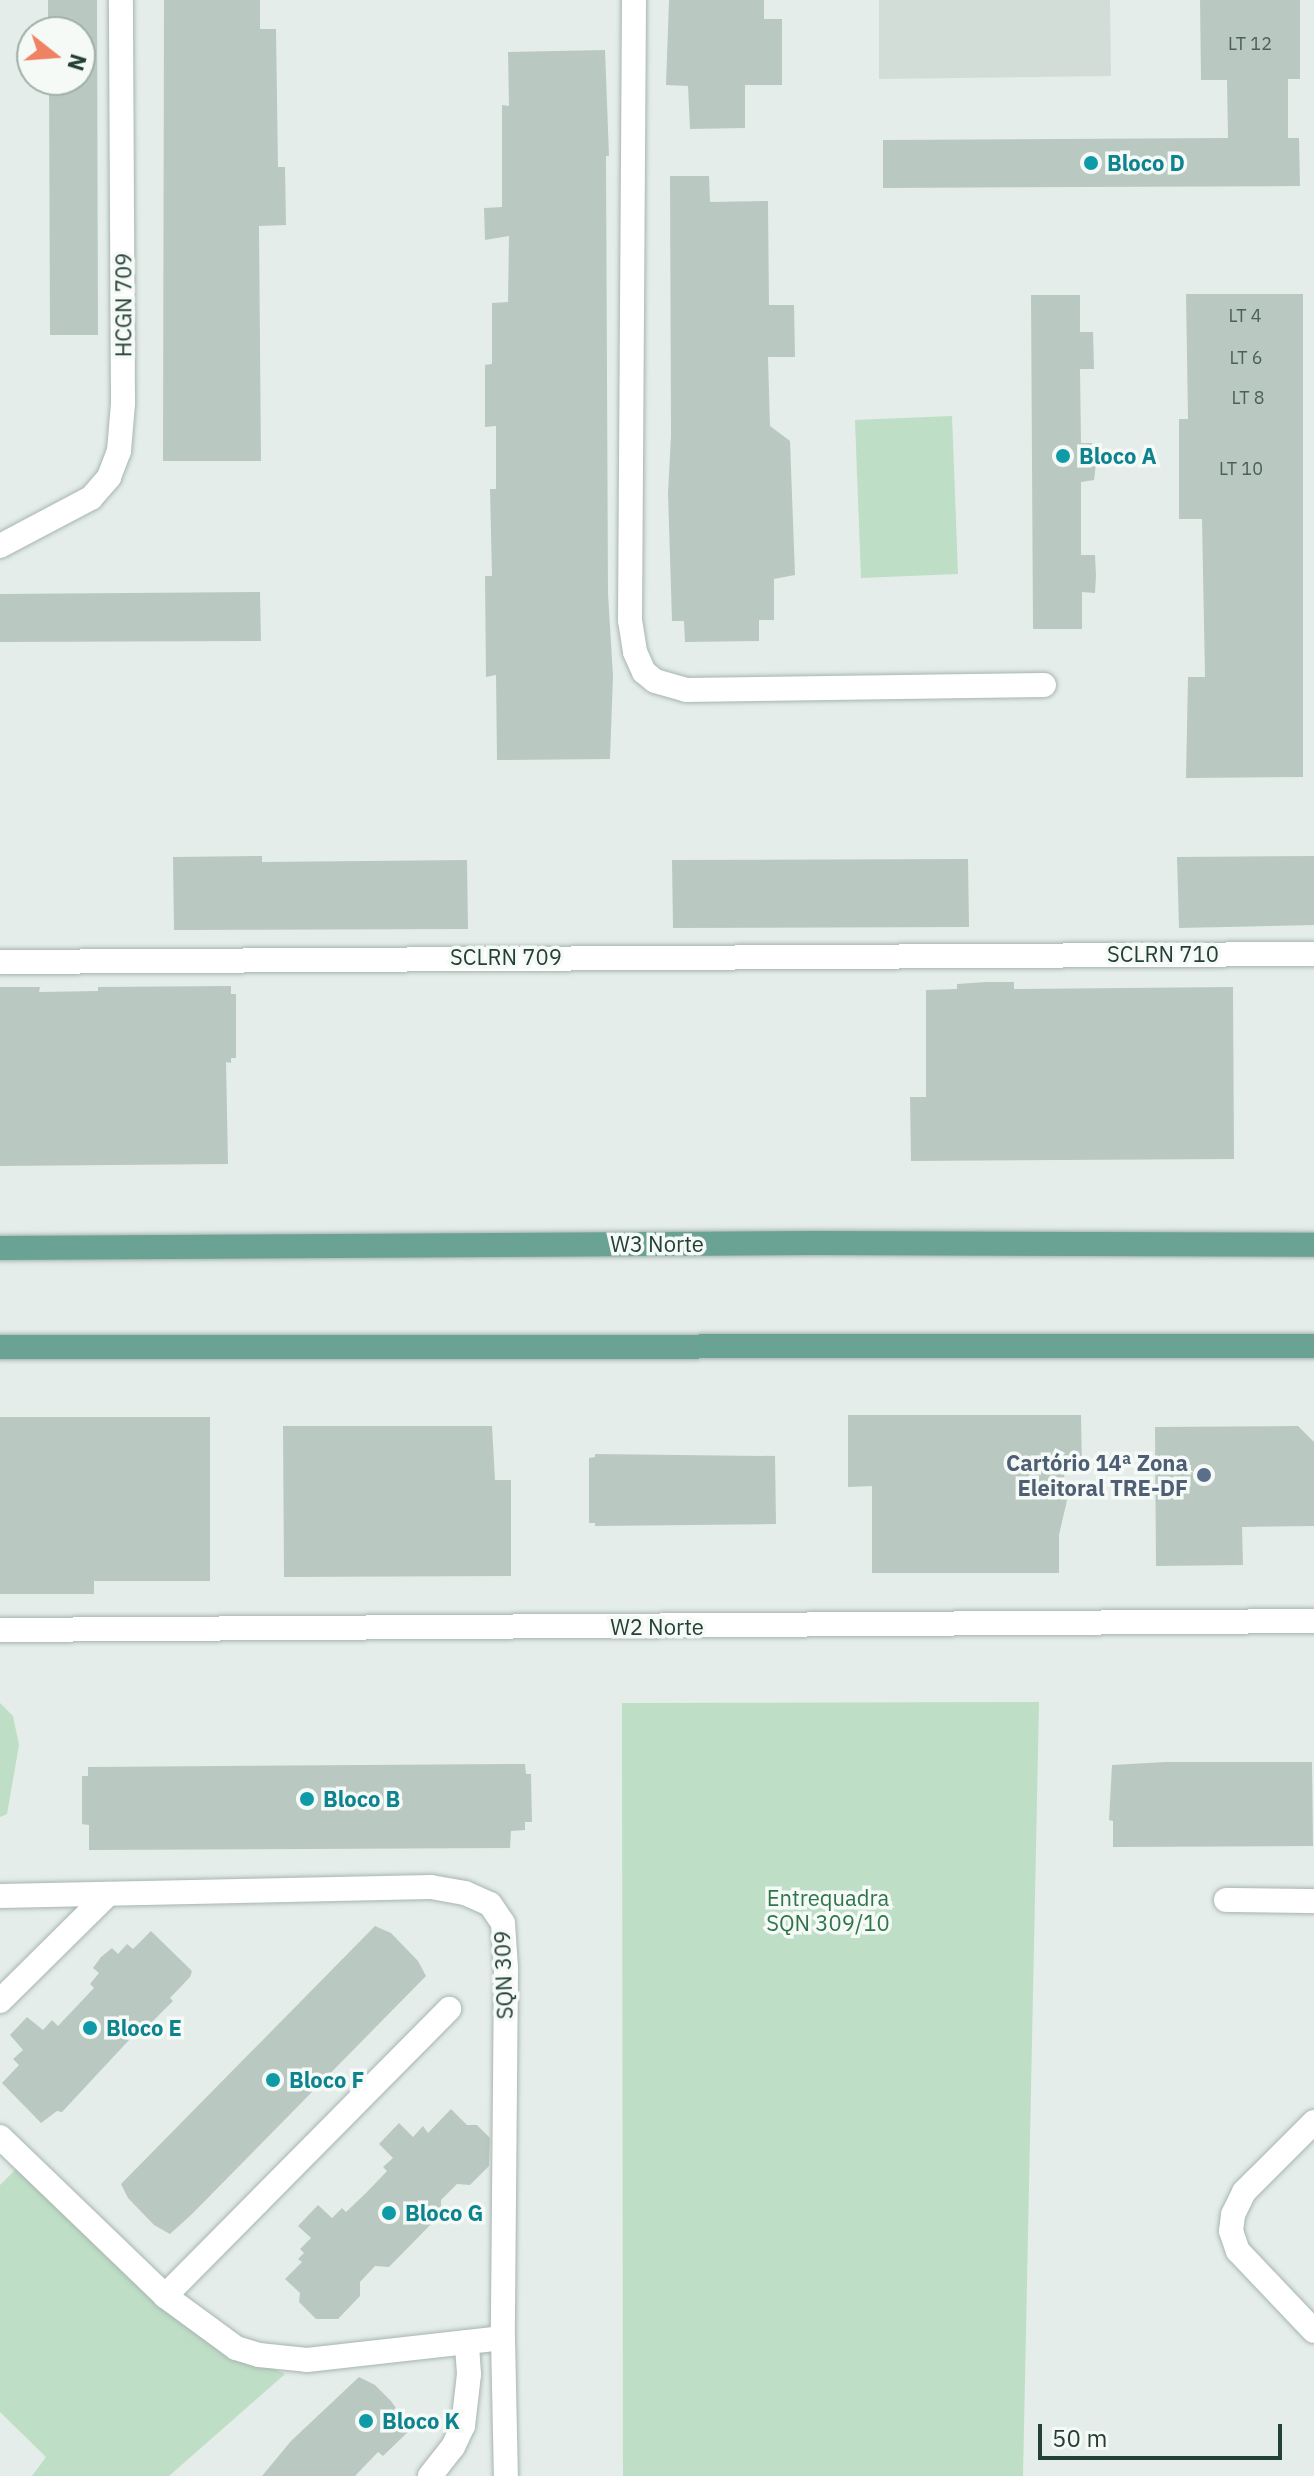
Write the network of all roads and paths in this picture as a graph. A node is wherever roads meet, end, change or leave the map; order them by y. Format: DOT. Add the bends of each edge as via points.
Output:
graph roads {
  1 [pos="121,0"];
  2 [pos="634,0"];
  3 [pos="0,546"];
  4 [pos="1044,685"];
  5 [pos="1011,954"];
  6 [pos="1314,954"];
  7 [pos="0,962"];
  8 [pos="1314,1245"];
  9 [pos="0,1248"];
  10 [pos="1314,1346"];
  11 [pos="0,1347"];
  12 [pos="1314,1621"];
  13 [pos="0,1630"];
  14 [pos="108,1894"];
  15 [pos="0,1896"];
  16 [pos="1226,1900"];
  17 [pos="1314,1901"];
  18 [pos="0,2001"];
  19 [pos="449,2009"];
  20 [pos="1314,2122"];
  21 [pos="0,2137"];
  22 [pos="165,2296"];
  23 [pos="1314,2331"];
  24 [pos="503,2338"];
  25 [pos="467,2342"];
  26 [pos="430,2476"];
  27 [pos="506,2476"];
  1 -- 3 [label="street, HCGN 709" via="119,451 109,477 91,498"];
  2 -- 4 [label="street" via="630,620 644,672 686,690"];
  5 -- 6 [label="street, SCLRN 710"];
  5 -- 7 [label="street, SCLRN 709"];
  8 -- 9 [label="main road, W3 Norte"];
  10 -- 11 [label="main road"];
  12 -- 13 [label="street, W2 Norte"];
  14 -- 15 [label="street, SQN 309"];
  14 -- 18 [label="street"];
  14 -- 24 [label="street, SQN 309" via="431,1887 490,1904 503,1923 506,1968"];
  16 -- 17 [label="street"];
  19 -- 22 [label="street"];
  20 -- 23 [label="street" via="1244,2192 1231,2231 1238,2251"];
  21 -- 22 [label="street"];
  22 -- 25 [label="street" via="236,2348 269,2356 336,2359"];
  24 -- 25 [label="street"];
  24 -- 27 [label="street, SQN 309"];
  25 -- 26 [label="street" via="463,2426"];
}
